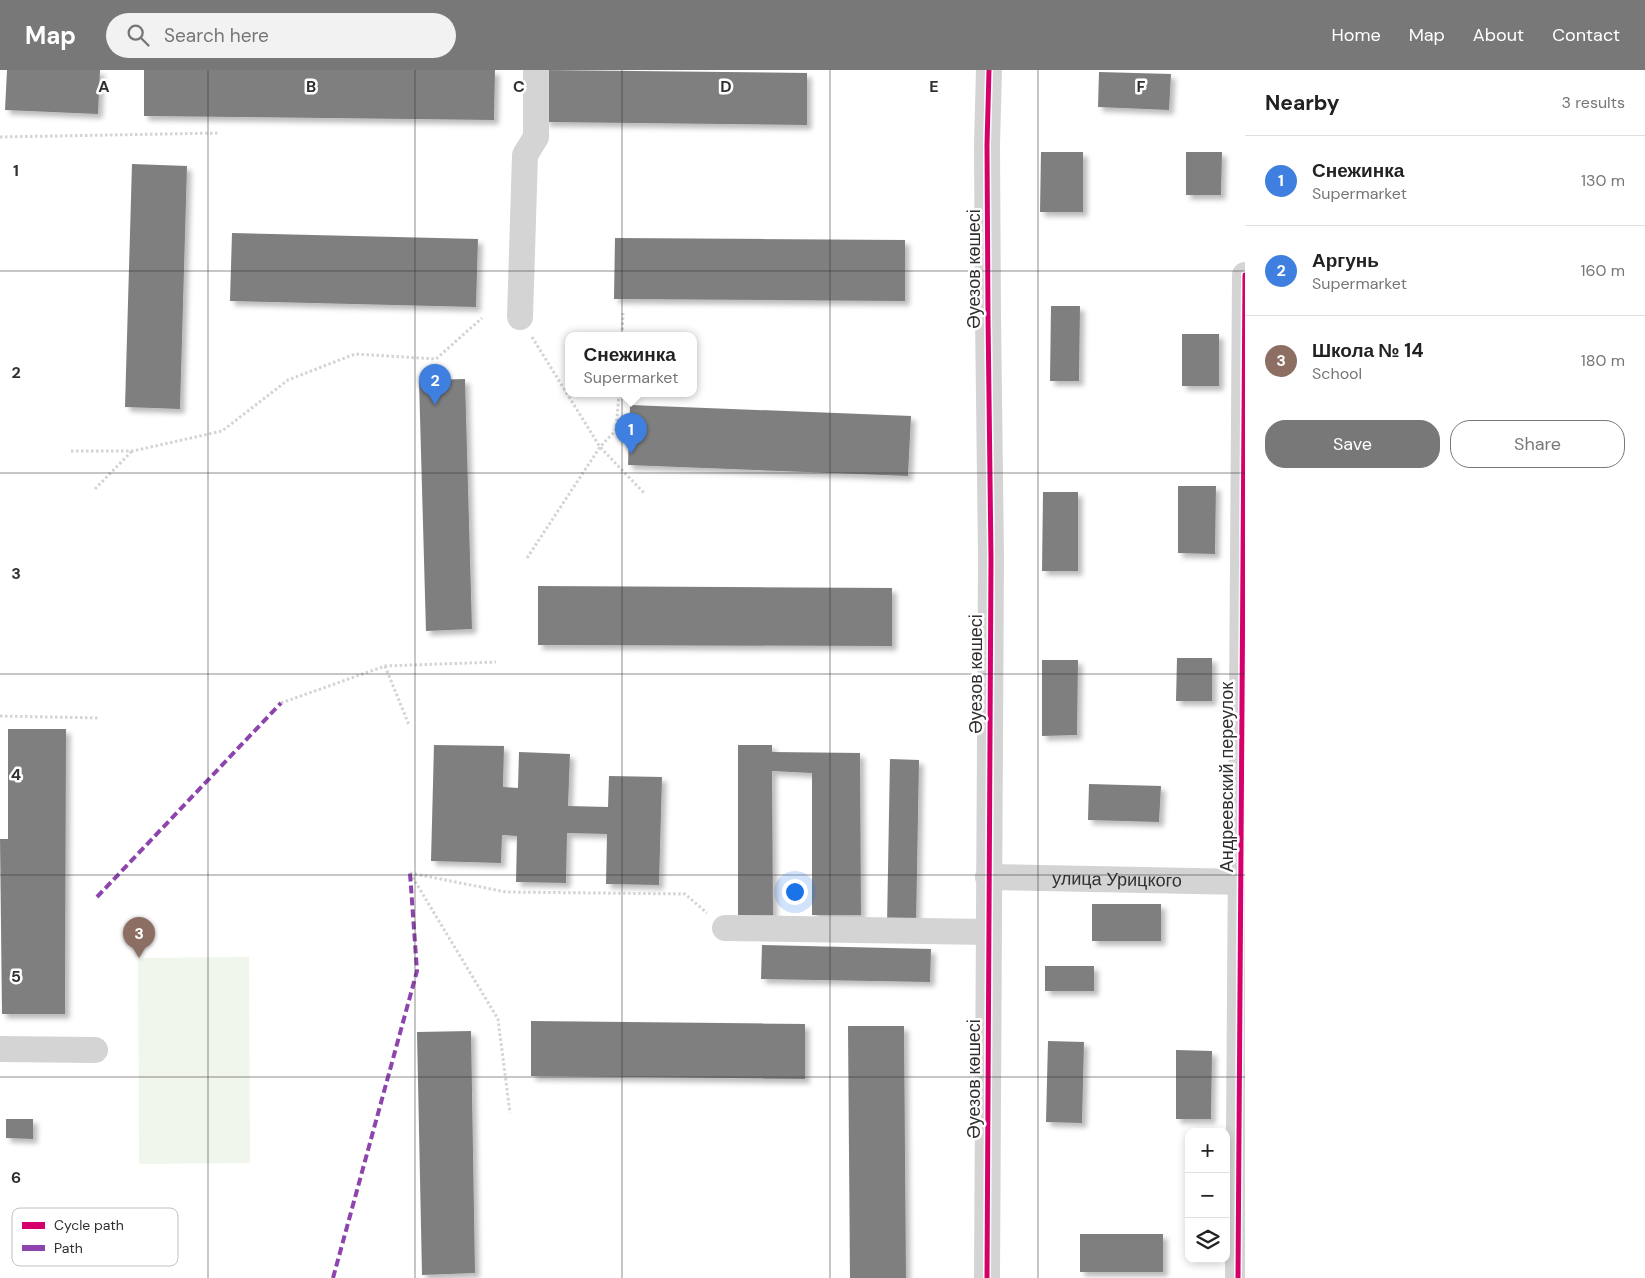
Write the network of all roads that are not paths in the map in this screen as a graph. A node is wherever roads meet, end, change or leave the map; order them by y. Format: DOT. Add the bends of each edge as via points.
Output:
graph roads {
  1 [pos="536,70"];
  2 [pos="989,70"];
  3 [pos="1245,276"];
  4 [pos="520,318"];
  5 [pos="988,877"];
  6 [pos="1242,882"];
  7 [pos="725,928"];
  8 [pos="988,932"];
  9 [pos="0,1049"];
  10 [pos="95,1050"];
  11 [pos="987,1278"];
  12 [pos="1238,1278"];
  1 -- 4 [label="street" via="536,137 525,155"];
  2 -- 5 [label="street, Әуезов көшесі" via="991,558"];
  3 -- 6 [label="street, Андреевский переулок"];
  5 -- 6 [label="street, улица Урицкого"];
  5 -- 8 [label="street, Әуезов көшесі"];
  6 -- 12 [label="street, Андреевский переулок"];
  7 -- 8 [label="street"];
  8 -- 11 [label="street, Әуезов көшесі"];
  9 -- 10 [label="street"];
}
